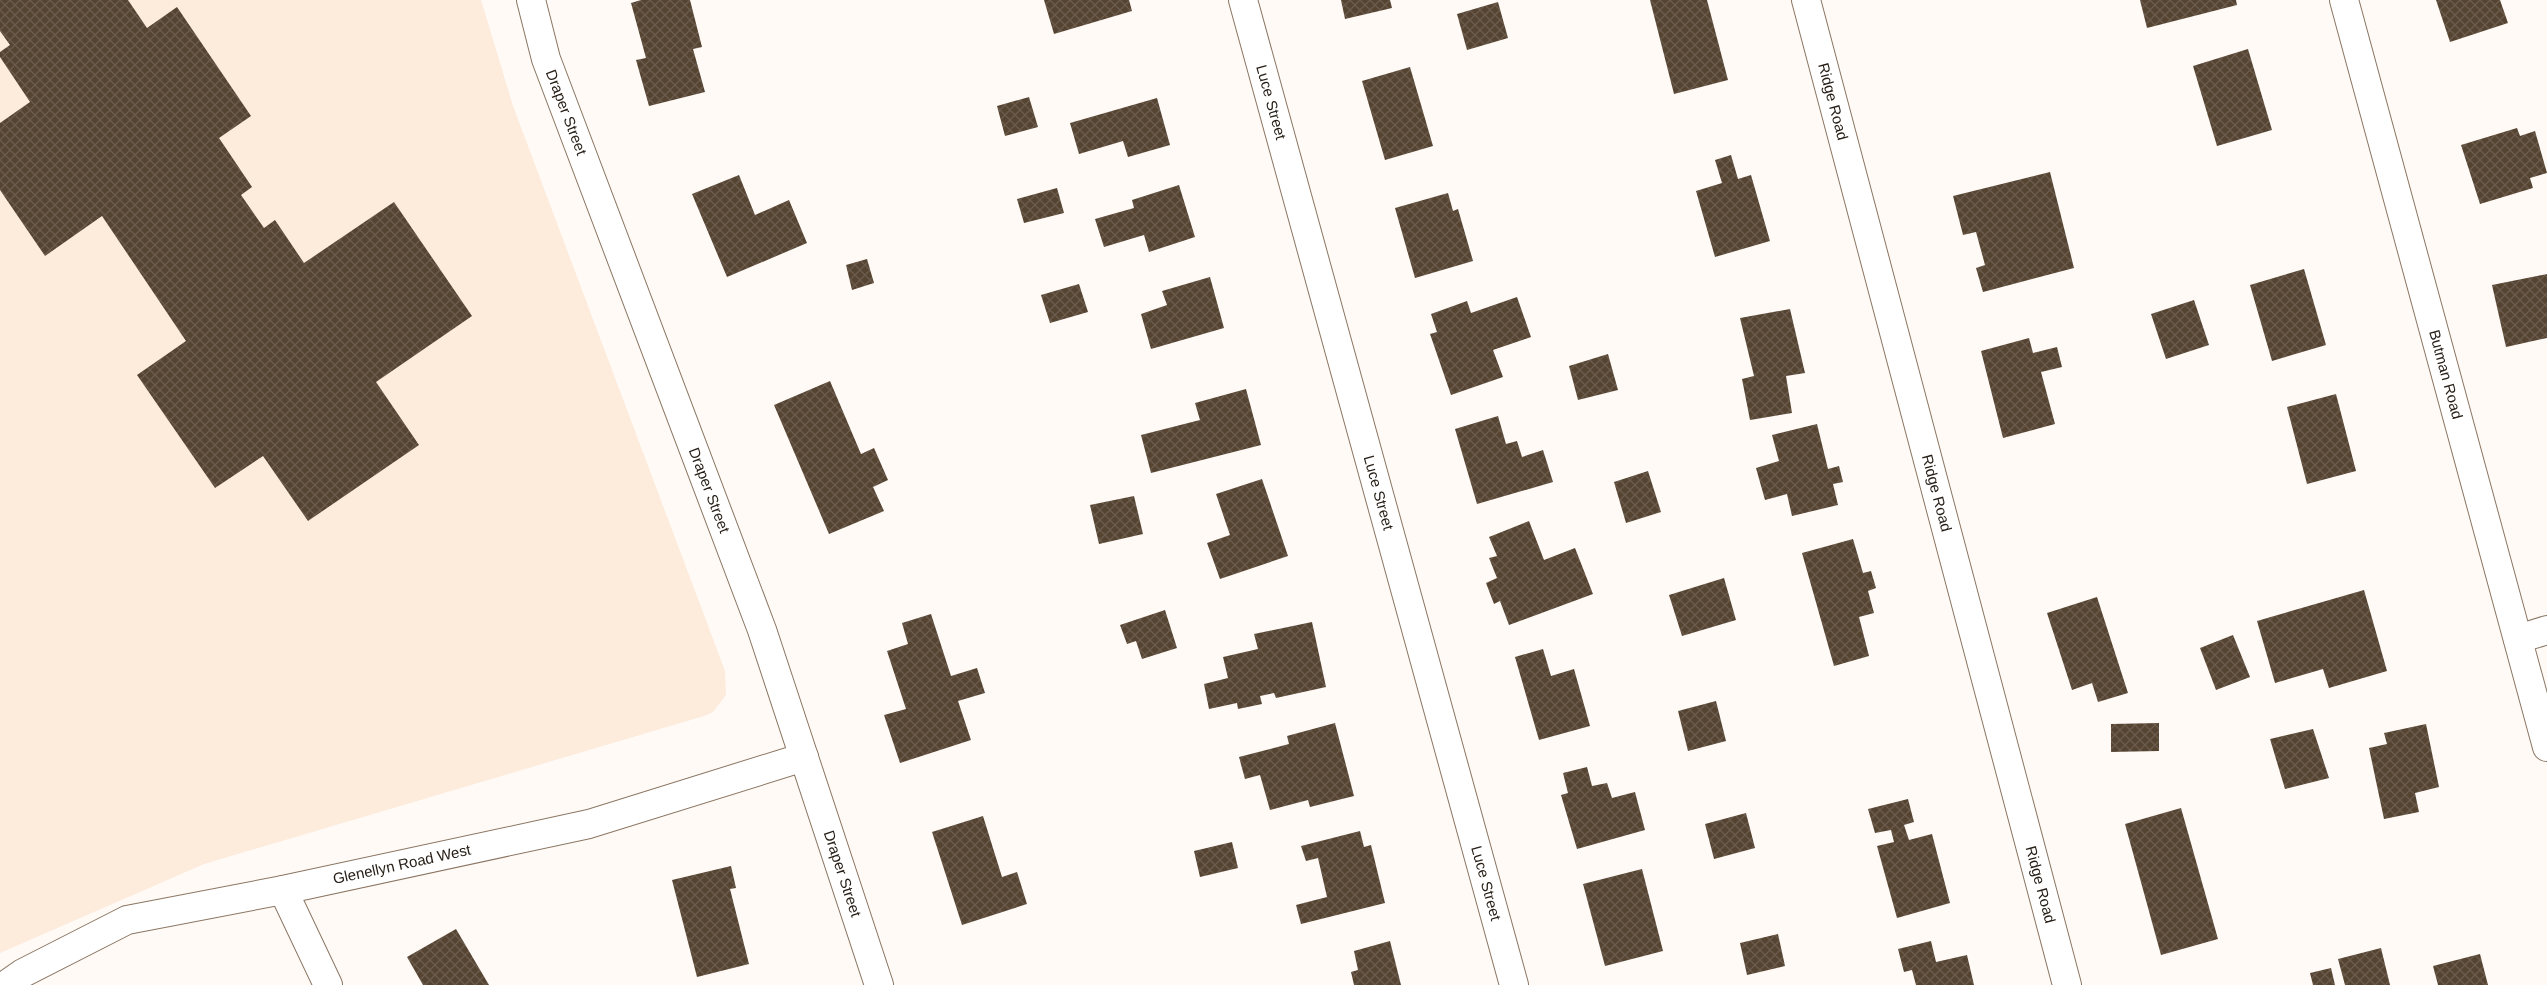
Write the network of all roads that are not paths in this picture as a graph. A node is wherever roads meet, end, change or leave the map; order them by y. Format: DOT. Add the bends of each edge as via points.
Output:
graph roads {
  1 [pos="531,0"];
  2 [pos="1243,0"];
  3 [pos="1806,0"];
  4 [pos="2344,0"];
  5 [pos="2547,630"];
  6 [pos="2518,639"];
  7 [pos="2547,747"];
  8 [pos="804,757"];
  9 [pos="284,890"];
  10 [pos="6,985"];
  11 [pos="328,985"];
  12 [pos="879,985"];
  13 [pos="1514,985"];
  14 [pos="2067,985"];
  1 -- 8 [label="street, Draper Street" via="546,59 762,630"];
  2 -- 13 [label="street, Luce Street"];
  3 -- 14 [label="street, Ridge Road"];
  4 -- 6 [label="street, Butman Road"];
  5 -- 6 [label="street"];
  6 -- 7 [label="street, Butman Road"];
  8 -- 9 [label="street, Glenellyn Road West" via="588,824"];
  8 -- 12 [label="street, Draper Street"];
  9 -- 10 [label="street, Glenellyn Road West" via="127,920"];
  9 -- 11 [label="street"];
}
